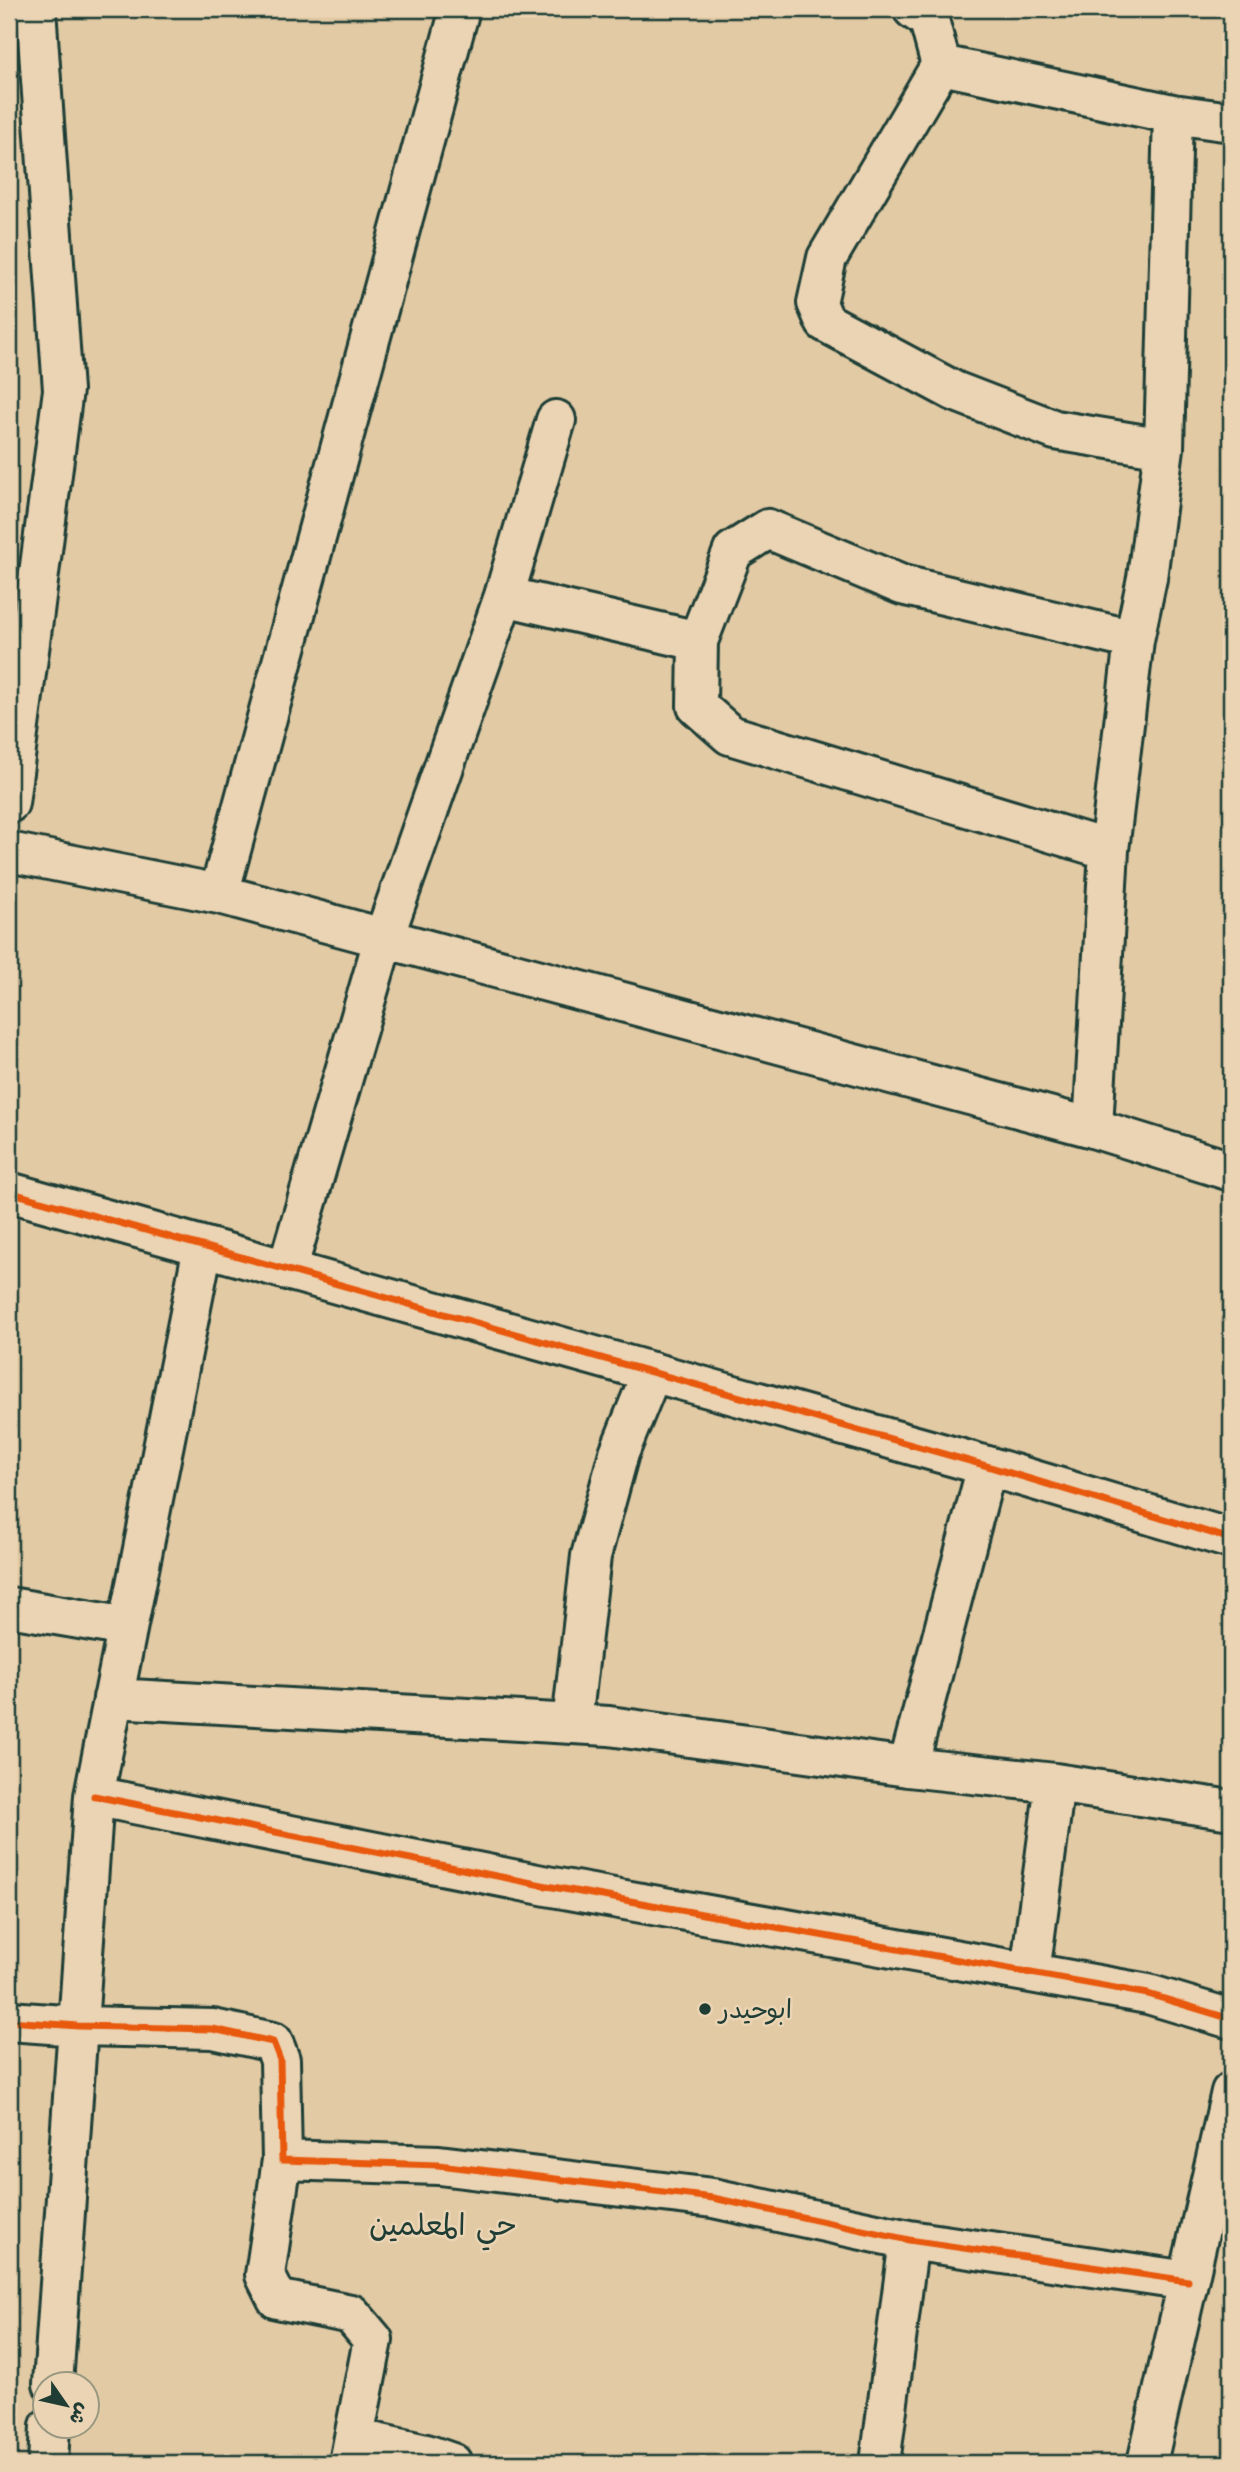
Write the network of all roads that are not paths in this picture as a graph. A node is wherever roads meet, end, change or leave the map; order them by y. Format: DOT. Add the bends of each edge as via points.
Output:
graph roads {
  1 [pos="36,9"];
  2 [pos="460,9"];
  3 [pos="914,9"];
  4 [pos="941,65"];
  5 [pos="1173,114"];
  6 [pos="1231,122"];
  7 [pos="555,420"];
  8 [pos="1164,448"];
  9 [pos="504,596"];
  10 [pos="698,640"];
  11 [pos="1134,640"];
  12 [pos="9,803"];
  13 [pos="1109,850"];
  14 [pos="9,852"];
  15 [pos="219,894"];
  16 [pos="383,937"];
  17 [pos="1093,1128"];
  18 [pos="1231,1171"];
  19 [pos="9,1192"];
  20 [pos="203,1247"];
  21 [pos="287,1270"];
  22 [pos="652,1372"];
  23 [pos="988,1466"];
  24 [pos="1231,1539"];
  25 [pos="9,1606"];
  26 [pos="127,1627"];
  27 [pos="113,1699"];
  28 [pos="572,1723"];
  29 [pos="908,1767"];
  30 [pos="1055,1783"];
  31 [pos="94,1796"];
  32 [pos="1231,1810"];
  33 [pos="1030,1973"];
  34 [pos="1231,2019"];
  35 [pos="9,2021"];
  36 [pos="78,2026"];
  37 [pos="1231,2092"];
  38 [pos="282,2160"];
  39 [pos="909,2240"];
  40 [pos="1188,2281"];
  41 [pos="54,2370"];
  42 [pos="49,2440"];
  43 [pos="351,2451"];
  44 [pos="48,2463"];
  45 [pos="452,2463"];
  46 [pos="880,2463"];
  47 [pos="1147,2463"];
  1 -- 12 [label="street" via="63,390"];
  2 -- 15 [label="street"];
  3 -- 4 [label="street" via="929,20"];
  4 -- 5 [label="street"];
  4 -- 8 [label="street" via="827,258 817,303 825,322 954,391 1055,430"];
  5 -- 6 [label="street"];
  5 -- 8 [label="street"];
  7 -- 9 [label="street"];
  8 -- 11 [label="street"];
  9 -- 10 [label="street"];
  9 -- 16 [label="street"];
  10 -- 11 [label="street" via="733,551 768,529 902,585"];
  10 -- 13 [label="street" via="697,706 730,735"];
  11 -- 13 [label="street"];
  13 -- 17 [label="street"];
  14 -- 15 [label="street"];
  15 -- 16 [label="street"];
  16 -- 17 [label="street"];
  16 -- 21 [label="street"];
  17 -- 18 [label="street"];
  19 -- 20 [label="street"];
  20 -- 21 [label="street"];
  20 -- 26 [label="street"];
  21 -- 22 [label="street"];
  22 -- 23 [label="street"];
  22 -- 28 [label="street" via="619,1453 591,1556"];
  23 -- 24 [label="street"];
  23 -- 29 [label="street"];
  25 -- 26 [label="street"];
  26 -- 27 [label="street"];
  27 -- 28 [label="street"];
  27 -- 31 [label="street"];
  28 -- 29 [label="street"];
  29 -- 30 [label="street"];
  30 -- 32 [label="street"];
  30 -- 33 [label="street"];
  31 -- 33 [label="street" via="547,1886"];
  31 -- 36 [label="street"];
  33 -- 34 [label="street" via="1148,1994"];
  35 -- 36 [label="street"];
  36 -- 38 [label="street" via="213,2029 273,2042 280,2060"];
  36 -- 41 [label="street"];
  37 -- 40 [label="street"];
  38 -- 39 [label="street" via="439,2165 700,2196"];
  38 -- 43 [label="street" via="265,2275 277,2299 351,2314 373,2340"];
  39 -- 40 [label="street"];
  39 -- 46 [label="street"];
  40 -- 47 [label="street"];
  42 -- 44 [label="street"];
  43 -- 45 [label="street" via="426,2454"];
}
